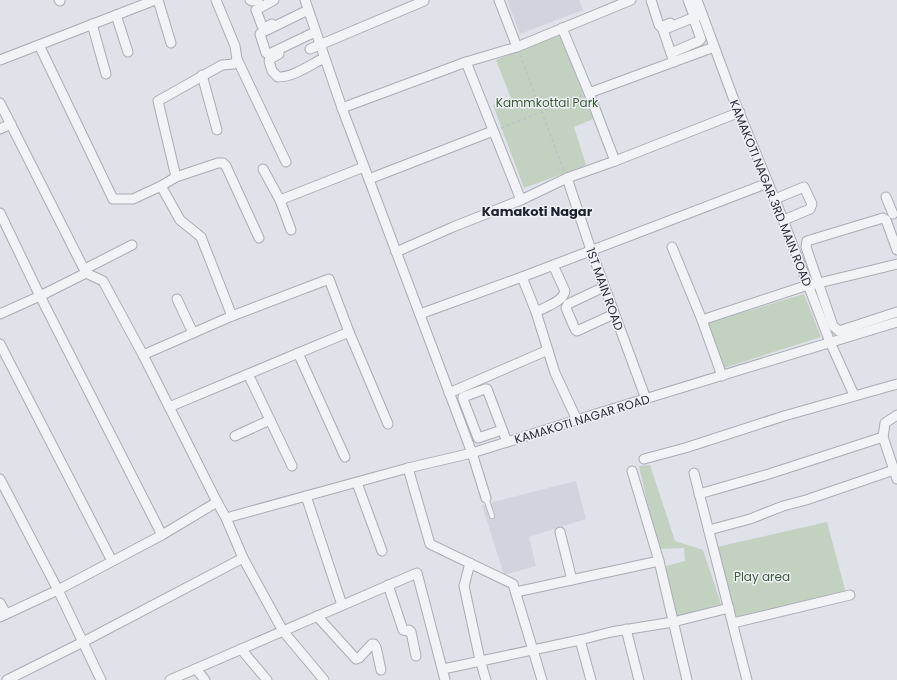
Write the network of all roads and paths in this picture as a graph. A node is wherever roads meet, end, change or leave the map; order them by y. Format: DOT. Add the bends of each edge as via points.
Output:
graph roads {
  1 [pos="156,0"];
  2 [pos="216,0"];
  3 [pos="250,0"];
  4 [pos="258,0"];
  5 [pos="274,0"];
  6 [pos="423,0"];
  7 [pos="499,0"];
  8 [pos="631,0"];
  9 [pos="688,0"];
  10 [pos="697,0"];
  11 [pos="654,1"];
  12 [pos="307,5"];
  13 [pos="697,14"];
  14 [pos="116,15"];
  15 [pos="92,24"];
  16 [pos="562,28"];
  17 [pos="171,43"];
  18 [pos="39,45"];
  19 [pos="517,47"];
  20 [pos="714,47"];
  21 [pos="316,48"];
  22 [pos="128,52"];
  23 [pos="673,58"];
  24 [pos="237,59"];
  25 [pos="0,60"];
  26 [pos="466,62"];
  27 [pos="106,74"];
  28 [pos="202,75"];
  29 [pos="589,93"];
  30 [pos="0,103"];
  31 [pos="342,108"];
  32 [pos="542,112"];
  33 [pos="740,112"];
  34 [pos="10,124"];
  35 [pos="0,129"];
  36 [pos="217,130"];
  37 [pos="493,131"];
  38 [pos="286,162"];
  39 [pos="615,162"];
  40 [pos="364,167"];
  41 [pos="263,169"];
  42 [pos="176,177"];
  43 [pos="567,178"];
  44 [pos="369,179"];
  45 [pos="768,183"];
  46 [pos="161,186"];
  47 [pos="886,197"];
  48 [pos="775,199"];
  49 [pos="280,200"];
  50 [pos="520,200"];
  51 [pos="0,213"];
  52 [pos="895,214"];
  53 [pos="876,215"];
  54 [pos="784,220"];
  55 [pos="897,223"];
  56 [pos="291,230"];
  57 [pos="259,238"];
  58 [pos="792,241"];
  59 [pos="132,245"];
  60 [pos="672,247"];
  61 [pos="591,250"];
  62 [pos="897,250"];
  63 [pos="396,252"];
  64 [pos="897,264"];
  65 [pos="553,265"];
  66 [pos="85,271"];
  67 [pos="522,277"];
  68 [pos="818,283"];
  69 [pos="808,285"];
  70 [pos="604,287"];
  71 [pos="40,296"];
  72 [pos="177,300"];
  73 [pos="536,312"];
  74 [pos="897,312"];
  75 [pos="0,314"];
  76 [pos="420,314"];
  77 [pos="614,314"];
  78 [pos="232,316"];
  79 [pos="702,320"];
  80 [pos="897,322"];
  81 [pos="349,332"];
  82 [pos="193,333"];
  83 [pos="830,342"];
  84 [pos="0,344"];
  85 [pos="548,350"];
  86 [pos="298,353"];
  87 [pos="143,355"];
  88 [pos="248,374"];
  89 [pos="722,376"];
  90 [pos="897,384"];
  91 [pos="461,387"];
  92 [pos="449,393"];
  93 [pos="854,395"];
  94 [pos="465,397"];
  95 [pos="646,399"];
  96 [pos="169,407"];
  97 [pos="468,412"];
  98 [pos="897,415"];
  99 [pos="458,416"];
  100 [pos="270,420"];
  101 [pos="577,420"];
  102 [pos="388,424"];
  103 [pos="473,425"];
  104 [pos="463,429"];
  105 [pos="502,430"];
  106 [pos="235,436"];
  107 [pos="883,437"];
  108 [pos="507,442"];
  109 [pos="472,453"];
  110 [pos="345,457"];
  111 [pos="644,459"];
  112 [pos="292,466"];
  113 [pos="408,468"];
  114 [pos="895,470"];
  115 [pos="632,471"];
  116 [pos="694,473"];
  117 [pos="0,479"];
  118 [pos="897,480"];
  119 [pos="357,483"];
  120 [pos="699,494"];
  121 [pos="306,496"];
  122 [pos="486,498"];
  123 [pos="217,502"];
  124 [pos="492,516"];
  125 [pos="226,518"];
  126 [pos="708,530"];
  127 [pos="560,532"];
  128 [pos="162,535"];
  129 [pos="382,551"];
  130 [pos="243,558"];
  131 [pos="112,561"];
  132 [pos="659,561"];
  133 [pos="470,563"];
  134 [pos="572,580"];
  135 [pos="388,585"];
  136 [pos="58,590"];
  137 [pos="516,592"];
  138 [pos="850,595"];
  139 [pos="0,603"];
  140 [pos="342,605"];
  141 [pos="729,608"];
  142 [pos="3,616"];
  143 [pos="317,616"];
  144 [pos="673,622"];
  145 [pos="733,623"];
  146 [pos="626,629"];
  147 [pos="283,631"];
  148 [pos="580,640"];
  149 [pos="83,642"];
  150 [pos="241,649"];
  151 [pos="532,650"];
  152 [pos="416,656"];
  153 [pos="480,660"];
  154 [pos="196,669"];
  155 [pos="443,669"];
  156 [pos="381,670"];
  157 [pos="7,680"];
  158 [pos="101,680"];
  159 [pos="170,680"];
  160 [pos="205,680"];
  161 [pos="267,680"];
  162 [pos="324,680"];
  163 [pos="445,680"];
  164 [pos="486,680"];
  165 [pos="542,680"];
  166 [pos="591,680"];
  167 [pos="639,680"];
  168 [pos="687,680"];
  169 [pos="747,680"];
  1 -- 14 [label="street"];
  1 -- 17 [label="street"];
  2 -- 24 [label="street" via="235,46"];
  3 -- 4 [label="street"];
  5 -- 12 [label="street" via="256,10 264,27"];
  6 -- 21 [label="street"];
  7 -- 19 [label="street"];
  8 -- 16 [label="street"];
  9 -- 13 [label="street"];
  10 -- 13 [label="street, KAMAKOTI NAGAR 3RD MAIN ROAD"];
  11 -- 13 [label="street" via="658,24 661,27"];
  12 -- 21 [label="street"];
  12 -- 21 [label="street" via="260,34 266,53 269,54"];
  13 -- 20 [label="street, KAMAKOTI NAGAR 3RD MAIN ROAD"];
  13 -- 23 [label="street" via="701,39"];
  13 -- 23 [label="street" via="663,30"];
  14 -- 15 [label="street"];
  14 -- 22 [label="street"];
  15 -- 18 [label="street"];
  15 -- 27 [label="street"];
  16 -- 19 [label="street"];
  16 -- 29 [label="street"];
  18 -- 25 [label="street"];
  18 -- 46 [label="street" via="112,199 133,199"];
  19 -- 26 [label="street"];
  19 -- 32 [label="path"];
  20 -- 23 [label="street"];
  20 -- 33 [label="street, KAMAKOTI NAGAR 3RD MAIN ROAD"];
  21 -- 31 [label="street"];
  23 -- 29 [label="street"];
  24 -- 28 [label="street" via="234,64 222,65"];
  24 -- 38 [label="street"];
  26 -- 31 [label="street"];
  26 -- 37 [label="street"];
  28 -- 36 [label="street"];
  28 -- 42 [label="street" via="158,101"];
  29 -- 32 [label="path"];
  29 -- 39 [label="street"];
  30 -- 34 [label="street"];
  31 -- 40 [label="street"];
  32 -- 37 [label="path"];
  32 -- 43 [label="path"];
  33 -- 39 [label="street"];
  33 -- 45 [label="street, KAMAKOTI NAGAR 3RD MAIN ROAD"];
  34 -- 35 [label="street"];
  34 -- 66 [label="street"];
  37 -- 44 [label="street"];
  37 -- 50 [label="street"];
  39 -- 43 [label="street"];
  40 -- 44 [label="street"];
  40 -- 49 [label="street"];
  41 -- 49 [label="street"];
  42 -- 46 [label="street"];
  42 -- 57 [label="street" via="223,163"];
  43 -- 50 [label="street"];
  43 -- 61 [label="street, 1ST MAIN ROAD"];
  44 -- 63 [label="street"];
  45 -- 48 [label="street, KAMAKOTI NAGAR 3RD MAIN ROAD"];
  45 -- 61 [label="street"];
  46 -- 78 [label="street" via="180,220 201,237"];
  47 -- 52 [label="street"];
  48 -- 54 [label="street, KAMAKOTI NAGAR 3RD MAIN ROAD"];
  48 -- 54 [label="street" via="804,187 812,204 810,209"];
  49 -- 56 [label="street"];
  50 -- 63 [label="street"];
  51 -- 71 [label="street"];
  52 -- 55 [label="street"];
  53 -- 58 [label="street"];
  54 -- 58 [label="street, KAMAKOTI NAGAR 3RD MAIN ROAD"];
  58 -- 69 [label="street, KAMAKOTI NAGAR 3RD MAIN ROAD"];
  59 -- 66 [label="street"];
  60 -- 79 [label="street"];
  61 -- 65 [label="street"];
  61 -- 70 [label="street, 1ST MAIN ROAD"];
  62 -- 68 [label="street" via="883,218 807,241 806,247"];
  63 -- 76 [label="street"];
  64 -- 68 [label="street"];
  65 -- 67 [label="street"];
  65 -- 73 [label="street" via="565,294 561,299"];
  66 -- 71 [label="street"];
  66 -- 87 [label="street" via="103,281"];
  67 -- 73 [label="street"];
  67 -- 76 [label="street"];
  68 -- 69 [label="street"];
  68 -- 74 [label="street" via="833,326 840,331"];
  69 -- 79 [label="street"];
  69 -- 83 [label="street, KAMAKOTI NAGAR 3RD MAIN ROAD"];
  70 -- 77 [label="street, 1ST MAIN ROAD"];
  70 -- 77 [label="street" via="568,304 566,308 578,331"];
  71 -- 75 [label="street"];
  71 -- 128 [label="street"];
  72 -- 82 [label="street"];
  73 -- 85 [label="street"];
  76 -- 92 [label="street"];
  77 -- 95 [label="street, 1ST MAIN ROAD"];
  78 -- 81 [label="street" via="329,279"];
  78 -- 82 [label="street"];
  79 -- 89 [label="street"];
  80 -- 83 [label="street, KAMAKOTI NAGAR ROAD"];
  81 -- 86 [label="street"];
  81 -- 102 [label="street"];
  82 -- 87 [label="street"];
  83 -- 89 [label="street, KAMAKOTI NAGAR ROAD"];
  83 -- 93 [label="street, KAMAKOTI NAGAR 3RD MAIN ROAD"];
  84 -- 131 [label="street"];
  85 -- 91 [label="street"];
  85 -- 101 [label="street"];
  86 -- 88 [label="street"];
  86 -- 110 [label="street"];
  87 -- 96 [label="street"];
  88 -- 96 [label="street"];
  88 -- 100 [label="street"];
  89 -- 95 [label="street, KAMAKOTI NAGAR ROAD"];
  90 -- 93 [label="street"];
  91 -- 92 [label="street"];
  91 -- 94 [label="street"];
  92 -- 99 [label="street"];
  93 -- 111 [label="street"];
  94 -- 97 [label="street" via="463,399"];
  94 -- 105 [label="street" via="487,389"];
  95 -- 101 [label="street, KAMAKOTI NAGAR ROAD"];
  96 -- 123 [label="street"];
  97 -- 99 [label="street"];
  97 -- 103 [label="street"];
  98 -- 107 [label="street" via="885,423"];
  99 -- 104 [label="street"];
  100 -- 106 [label="street"];
  100 -- 112 [label="street"];
  101 -- 108 [label="street, KAMAKOTI NAGAR ROAD"];
  103 -- 104 [label="street"];
  103 -- 105 [label="street" via="479,438"];
  104 -- 109 [label="street"];
  105 -- 108 [label="street"];
  107 -- 114 [label="street"];
  107 -- 120 [label="street"];
  108 -- 109 [label="street, KAMAKOTI NAGAR ROAD"];
  109 -- 113 [label="street, KAMAKOTI NAGAR ROAD"];
  109 -- 122 [label="street"];
  113 -- 119 [label="street, KAMAKOTI NAGAR ROAD"];
  113 -- 133 [label="street" via="430,544"];
  114 -- 118 [label="street"];
  114 -- 126 [label="street" via="750,519"];
  115 -- 132 [label="street"];
  116 -- 120 [label="street"];
  117 -- 136 [label="street"];
  119 -- 121 [label="street, KAMAKOTI NAGAR ROAD"];
  119 -- 129 [label="street"];
  120 -- 126 [label="street"];
  121 -- 125 [label="street, KAMAKOTI NAGAR ROAD"];
  121 -- 140 [label="street"];
  122 -- 124 [label="lane"];
  123 -- 125 [label="street"];
  123 -- 128 [label="street"];
  125 -- 130 [label="street"];
  126 -- 141 [label="street"];
  127 -- 134 [label="street"];
  128 -- 131 [label="street"];
  130 -- 147 [label="street"];
  130 -- 149 [label="street"];
  131 -- 136 [label="street"];
  132 -- 134 [label="street"];
  132 -- 144 [label="street"];
  133 -- 137 [label="street" via="514,584"];
  133 -- 153 [label="street" via="464,586"];
  134 -- 137 [label="street"];
  135 -- 140 [label="street"];
  135 -- 152 [label="street" via="403,630 411,632"];
  135 -- 155 [label="street" via="417,573"];
  136 -- 142 [label="street"];
  136 -- 149 [label="street"];
  137 -- 151 [label="street"];
  138 -- 145 [label="street"];
  139 -- 142 [label="street"];
  140 -- 143 [label="street"];
  141 -- 144 [label="street"];
  141 -- 145 [label="street"];
  143 -- 147 [label="street"];
  143 -- 156 [label="street" via="356,659 374,644"];
  144 -- 146 [label="street"];
  144 -- 168 [label="street"];
  145 -- 169 [label="street"];
  146 -- 148 [label="street"];
  146 -- 167 [label="street"];
  147 -- 150 [label="street"];
  147 -- 162 [label="street"];
  148 -- 151 [label="street"];
  148 -- 166 [label="street"];
  149 -- 157 [label="street"];
  149 -- 158 [label="street"];
  150 -- 154 [label="street"];
  150 -- 161 [label="street"];
  151 -- 153 [label="street"];
  151 -- 165 [label="street"];
  153 -- 155 [label="street"];
  153 -- 164 [label="street"];
  154 -- 159 [label="street"];
  154 -- 160 [label="street"];
  155 -- 163 [label="street"];
}
